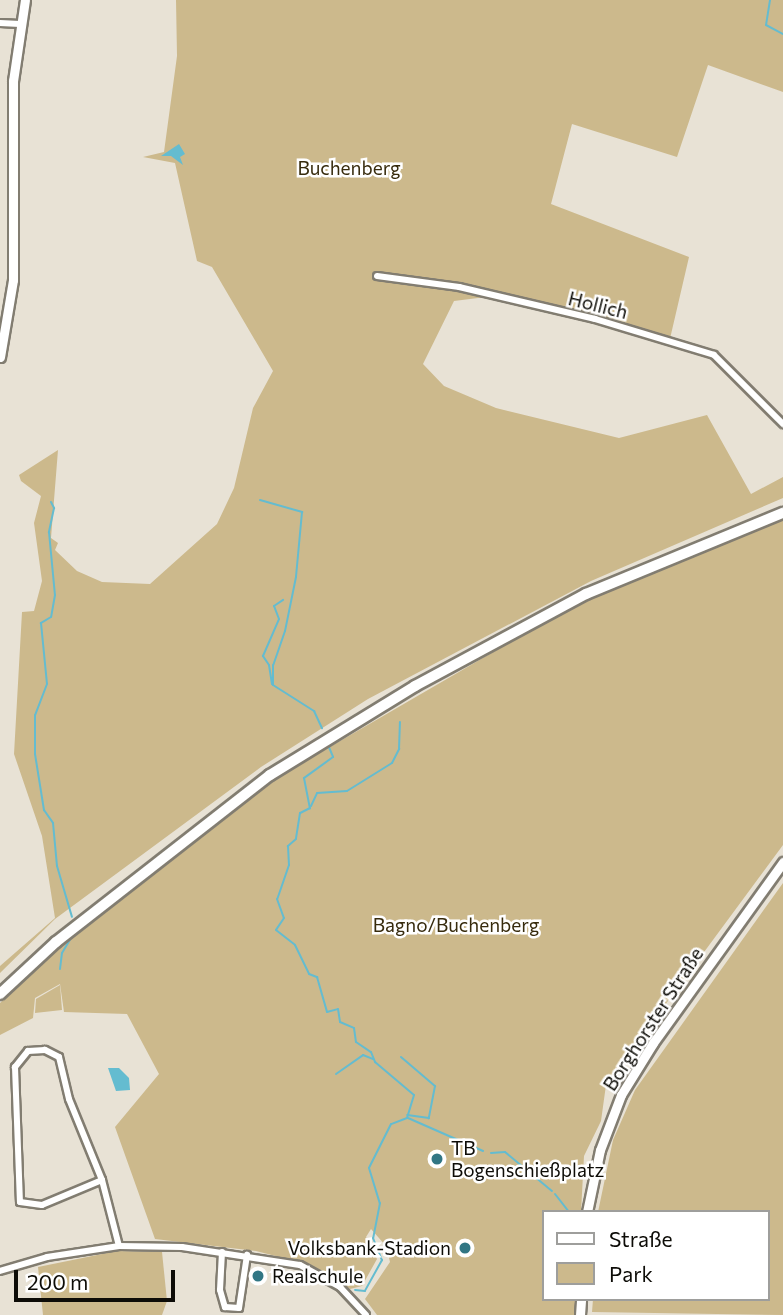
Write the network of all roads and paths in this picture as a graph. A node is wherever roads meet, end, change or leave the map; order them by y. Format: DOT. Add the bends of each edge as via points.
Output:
graph roads {
  1 [pos="25,0"];
  2 [pos="0,23"];
  3 [pos="20,24"];
  4 [pos="377,276"];
  5 [pos="0,357"];
  6 [pos="783,424"];
  7 [pos="783,507"];
  8 [pos="783,513"];
  9 [pos="783,862"];
  10 [pos="0,986"];
  11 [pos="0,994"];
  12 [pos="102,1180"];
  13 [pos="587,1210"];
  14 [pos="119,1246"];
  15 [pos="222,1252"];
  16 [pos="247,1255"];
  17 [pos="0,1271"];
  18 [pos="366,1315"];
  1 -- 3 [label="main road"];
  2 -- 3 [label="street"];
  3 -- 5 [label="main road" via="12,114 13,280"];
  4 -- 6 [label="street, Hollich" via="459,287 714,355"];
  7 -- 10 [label="highway" via="585,590 391,695 267,772 176,839 51,938"];
  8 -- 11 [label="highway" via="586,594 415,686 270,775 66,934"];
  9 -- 13 [label="main road, Borghorster Straße" via="621,1095 600,1150"];
  12 -- 12 [label="street" via="42,1205 20,1202 15,1068 28,1051 45,1050 59,1057 69,1098"];
  12 -- 14 [label="street"];
  14 -- 15 [label="street"];
  14 -- 17 [label="street" via="47,1257"];
  15 -- 16 [label="street"];
  15 -- 16 [label="street" via="220,1290 225,1307 239,1308"];
  16 -- 18 [label="street" via="314,1271 340,1287"];
}
